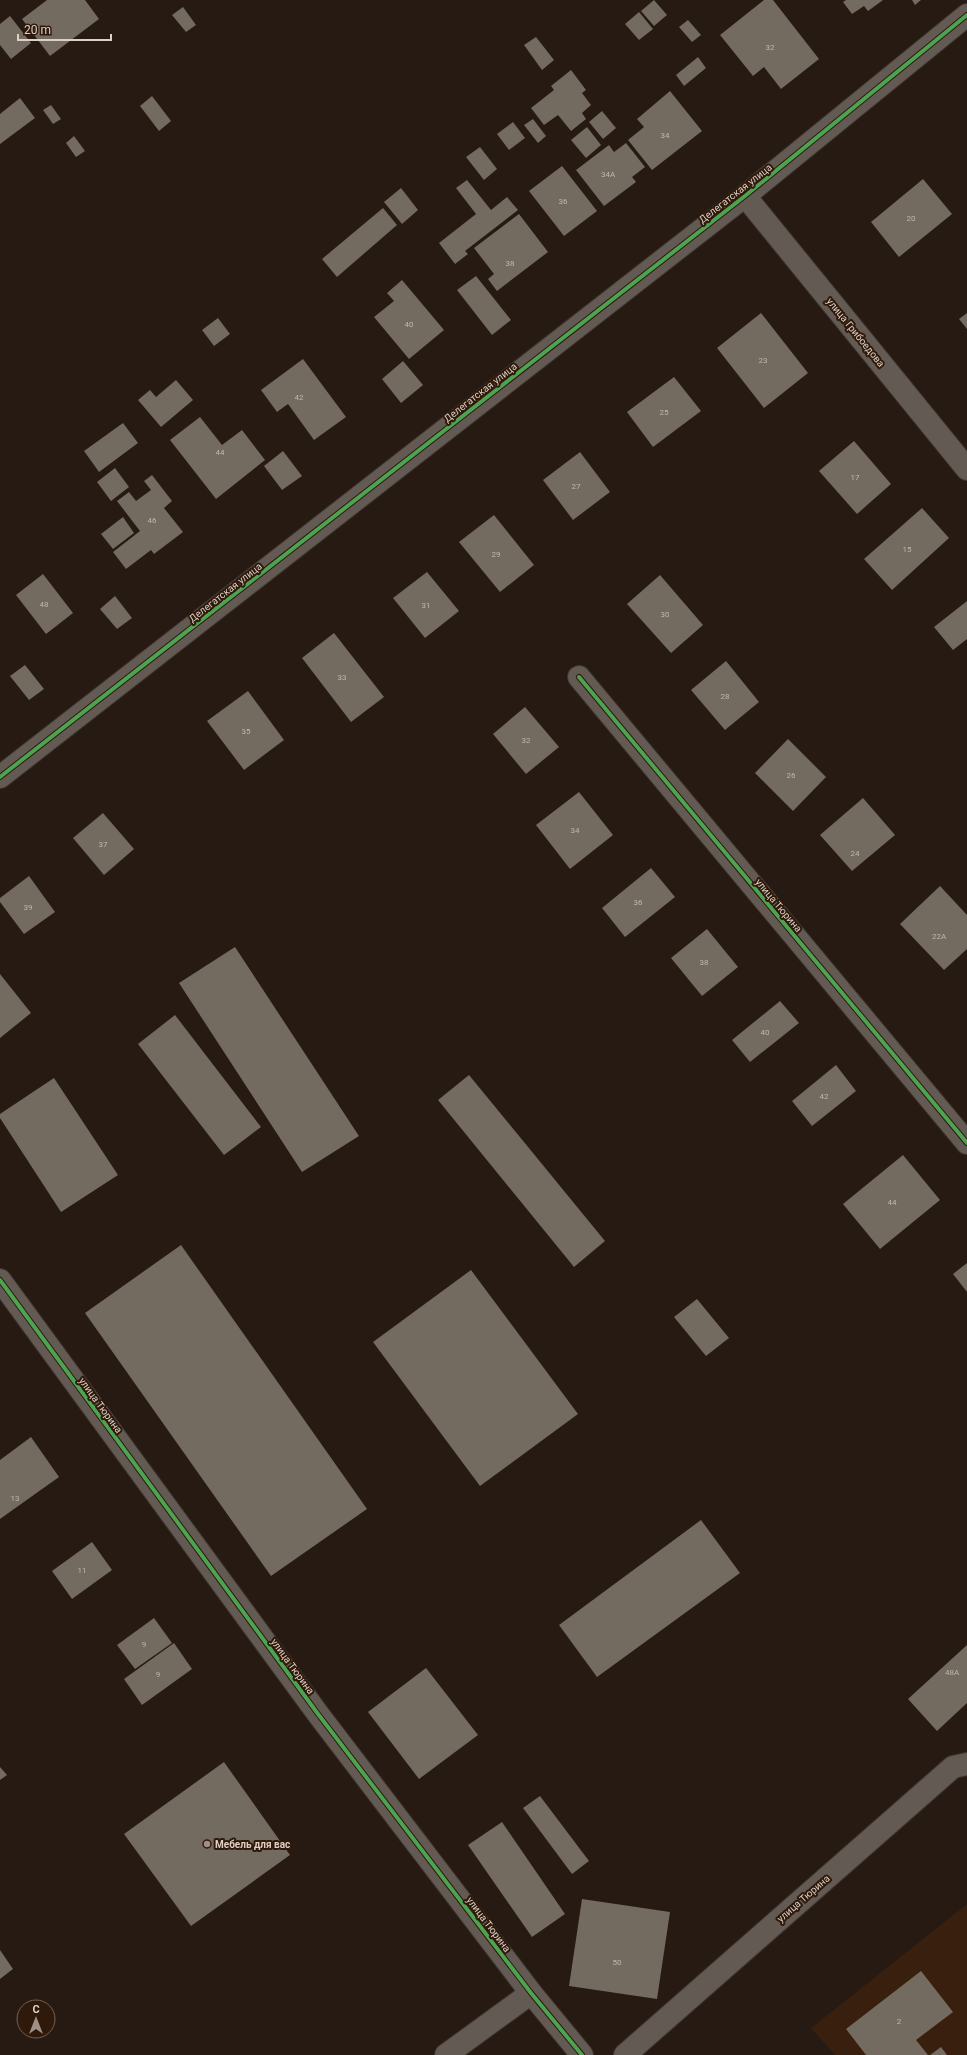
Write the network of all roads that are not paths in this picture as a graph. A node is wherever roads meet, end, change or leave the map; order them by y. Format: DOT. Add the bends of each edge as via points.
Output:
graph roads {
  1 [pos="967,16"];
  2 [pos="746,196"];
  3 [pos="967,469"];
  4 [pos="578,677"];
  5 [pos="0,777"];
  6 [pos="967,1143"];
  7 [pos="0,1280"];
  8 [pos="967,1764"];
  9 [pos="531,1992"];
  10 [pos="446,2055"];
  11 [pos="582,2055"];
  12 [pos="625,2055"];
  1 -- 2 [label="street, Делегатская улица"];
  2 -- 3 [label="street, улица Грибоедова"];
  2 -- 5 [label="street, Делегатская улица"];
  4 -- 6 [label="street, улица Тюрина"];
  7 -- 9 [label="street, улица Тюрина" via="318,1714"];
  8 -- 12 [label="street, улица Тюрина" via="953,1767"];
  9 -- 10 [label="street"];
  9 -- 11 [label="street, улица Тюрина"];
}
